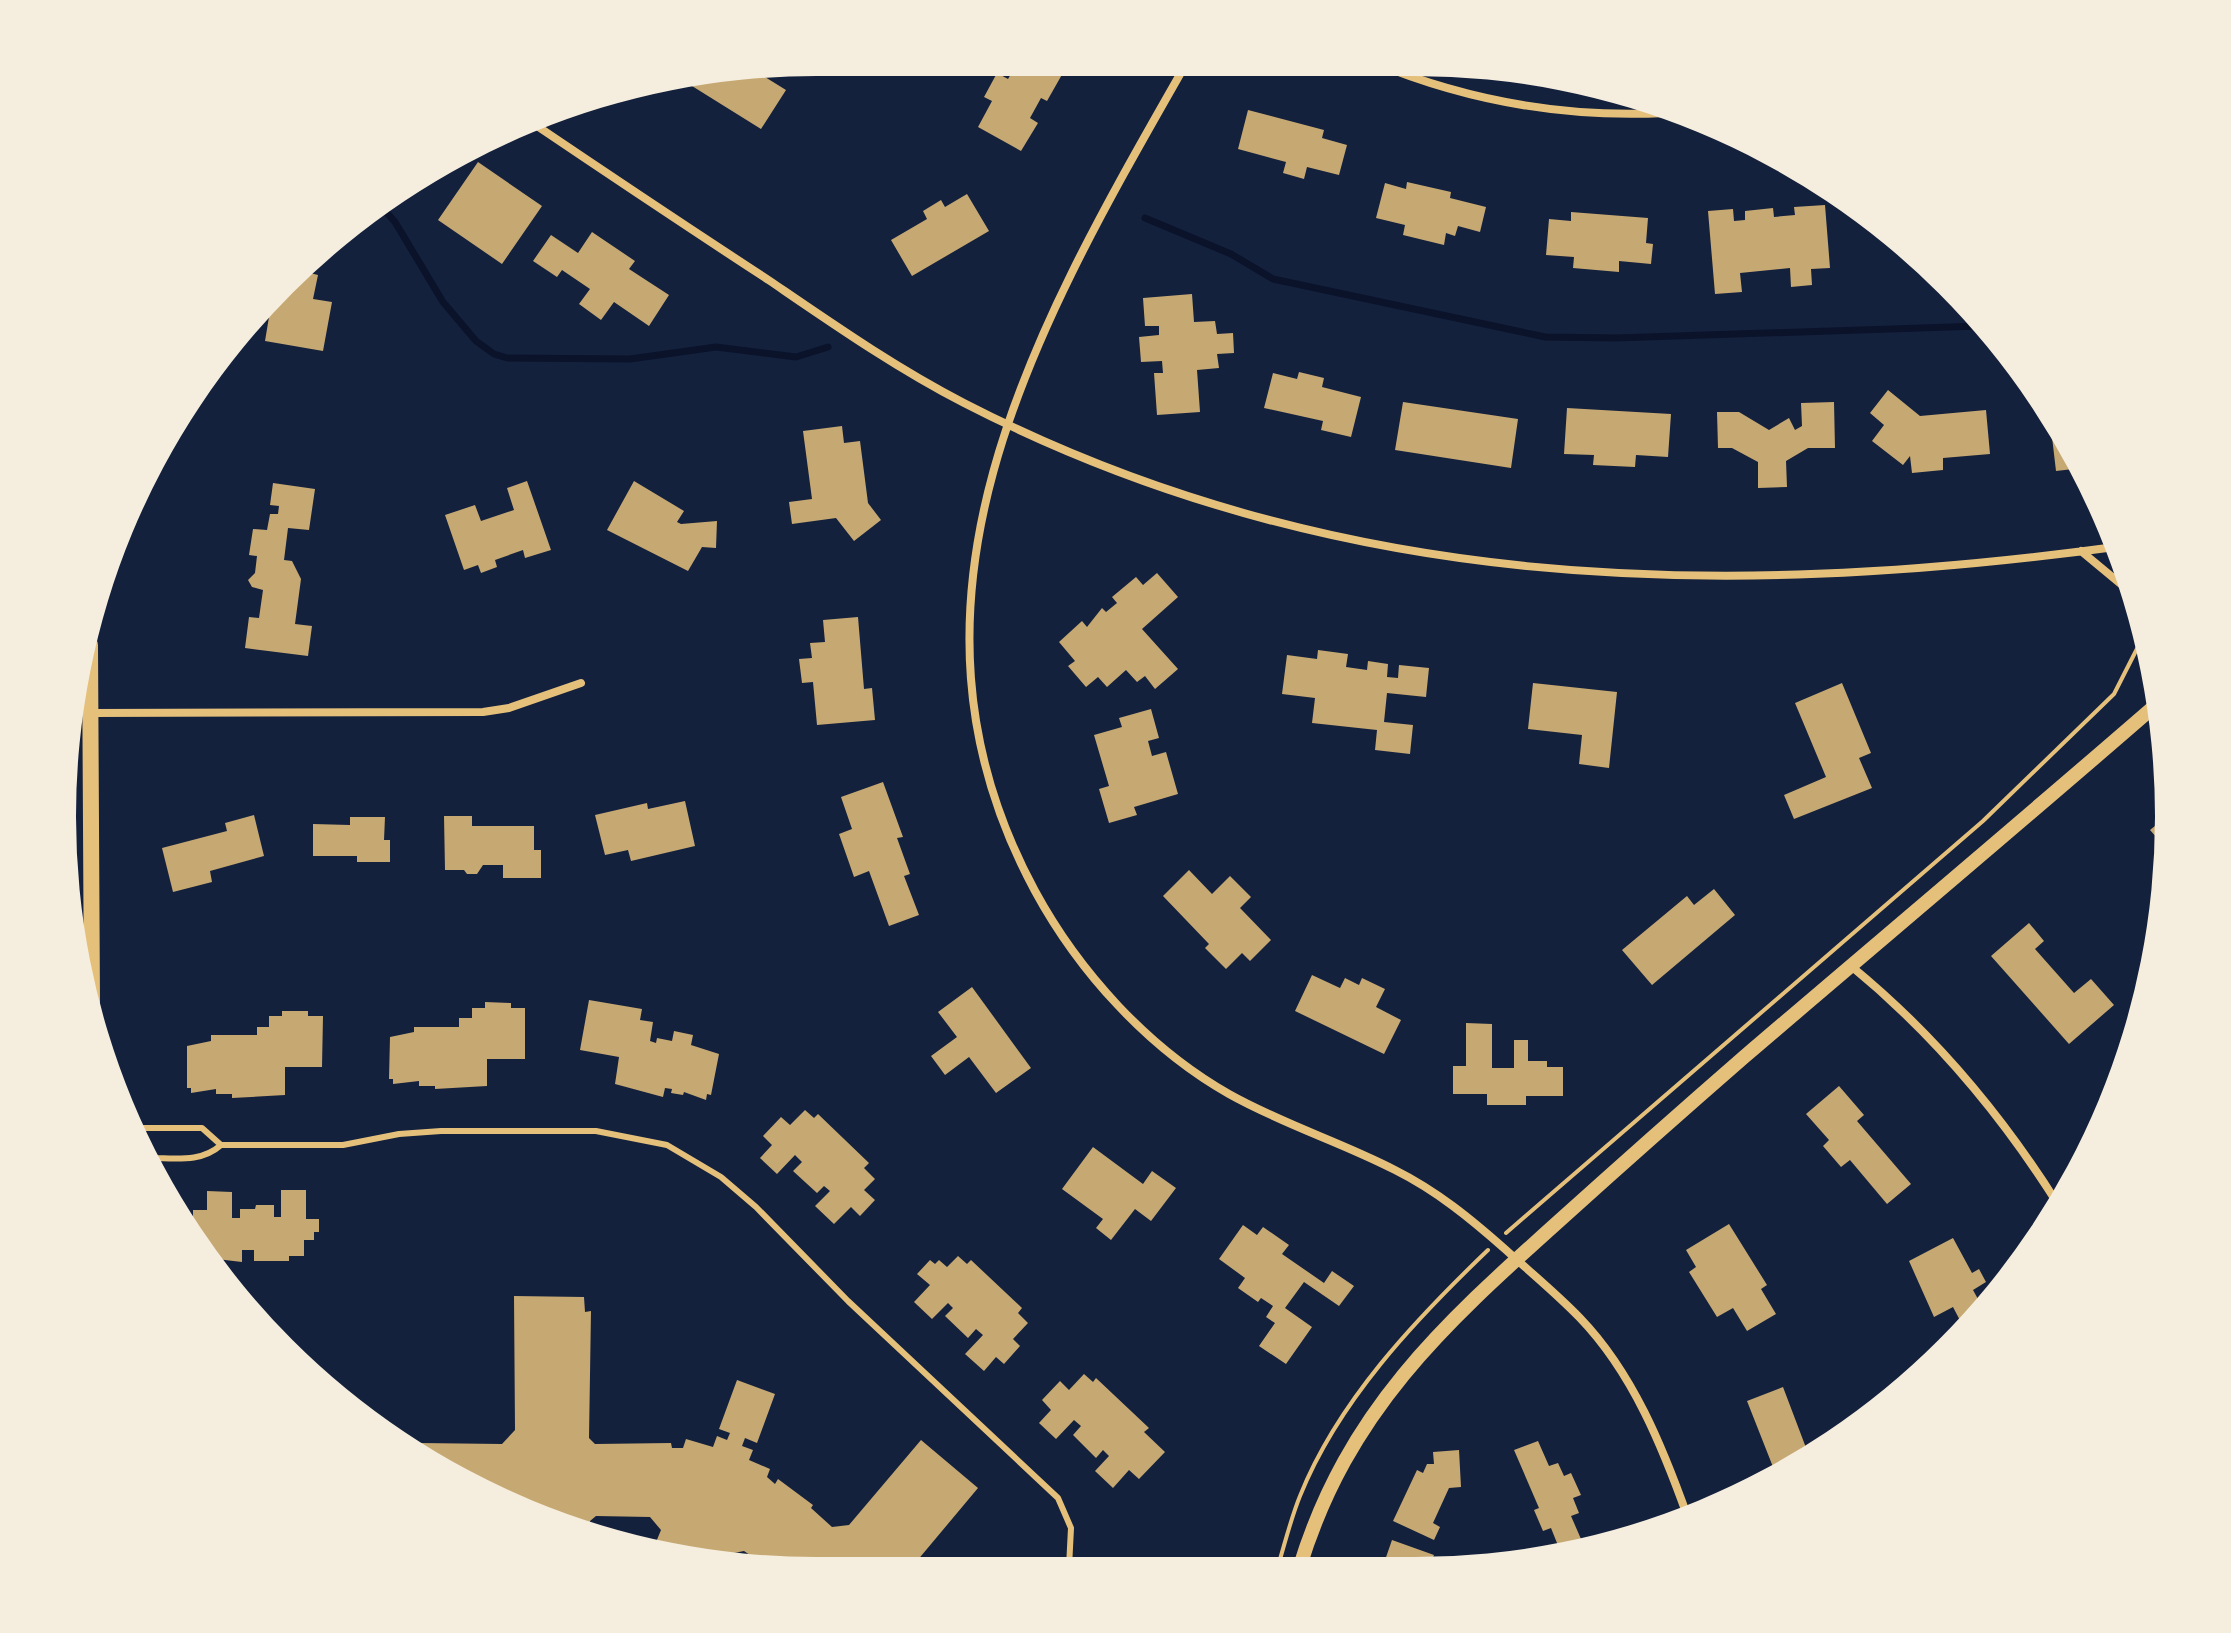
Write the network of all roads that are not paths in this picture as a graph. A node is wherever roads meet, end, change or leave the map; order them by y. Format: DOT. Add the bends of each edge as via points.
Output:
graph roads {
  1 [pos="1179,76"];
  2 [pos="1408,76"];
  3 [pos="1649,114"];
  4 [pos="541,129"];
  5 [pos="1009,426"];
  6 [pos="2105,548"];
  7 [pos="2081,551"];
  8 [pos="2117,581"];
  9 [pos="581,683"];
  10 [pos="87,688"];
  11 [pos="2148,712"];
  12 [pos="90,713"];
  13 [pos="1851,966"];
  14 [pos="92,968"];
  15 [pos="145,1128"];
  16 [pos="221,1145"];
  17 [pos="159,1158"];
  18 [pos="2051,1195"];
  19 [pos="1516,1259"];
  20 [pos="1684,1506"];
  21 [pos="1070,1557"];
  22 [pos="1303,1557"];
  1 -- 5 [label="street" via="1095,225"];
  2 -- 3 [label="street" via="1475,97 1556,111"];
  4 -- 5 [label="street" via="889,361"];
  5 -- 7 [label="street" via="1145,485 1221,509 1335,539 1514,565 1807,577"];
  5 -- 19 [label="street" via="982,505 971,569 971,688 983,760 1002,820 1047,913 1084,965 1173,1055 1236,1098 1398,1171 1455,1205"];
  6 -- 7 [label="street"];
  7 -- 8 [label="street"];
  9 -- 12 [label="street" via="483,712"];
  10 -- 12 [label="main road"];
  11 -- 13 [label="street"];
  12 -- 14 [label="main road"];
  13 -- 18 [label="street" via="1919,1026 1988,1103"];
  13 -- 19 [label="street"];
  15 -- 16 [label="lane" via="202,1128"];
  16 -- 17 [label="lane" via="197,1158"];
  16 -- 21 [label="lane" via="343,1145 441,1131 596,1131 667,1145 692,1156 756,1207 1058,1498 1071,1528"];
  19 -- 20 [label="street" via="1582,1319 1613,1361 1666,1456"];
  19 -- 22 [label="street" via="1441,1329 1362,1427 1331,1483"];
}
